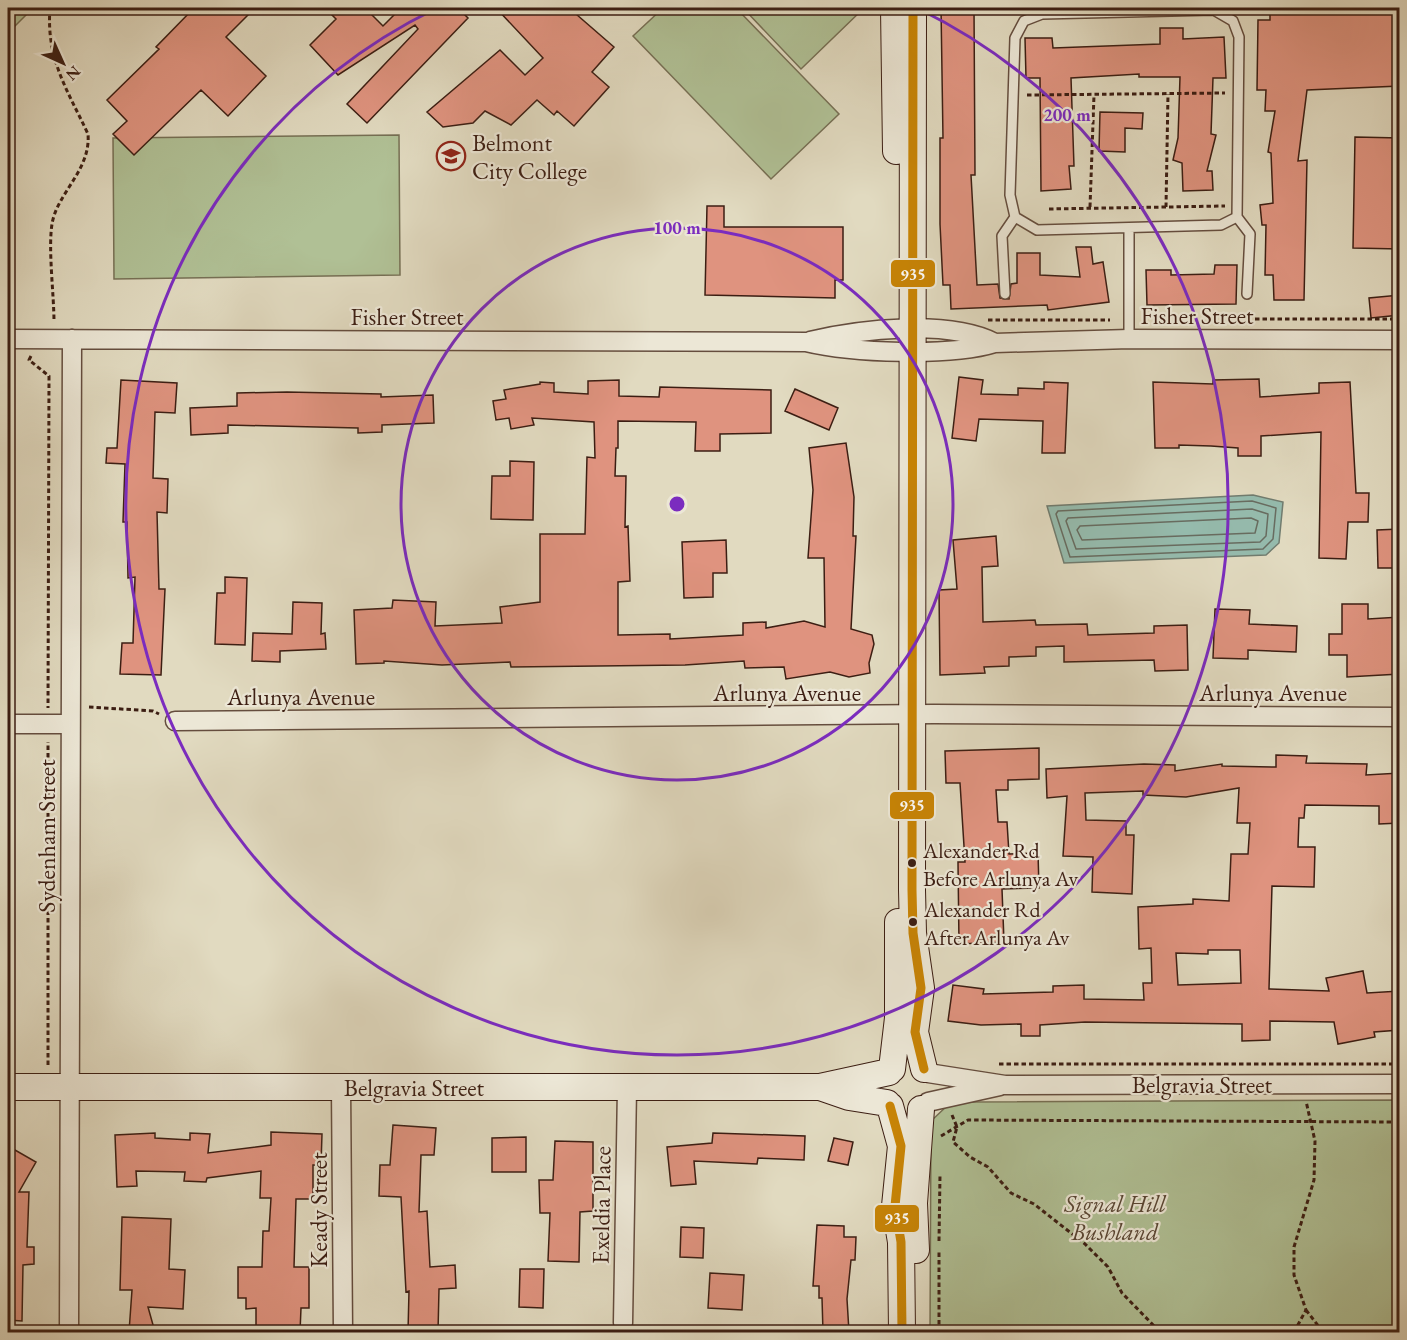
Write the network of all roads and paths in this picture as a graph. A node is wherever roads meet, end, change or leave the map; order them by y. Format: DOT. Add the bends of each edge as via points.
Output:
graph roads {
  1 [pos="50,8"];
  2 [pos="894,8"];
  3 [pos="913,8"];
  4 [pos="1238,92"];
  5 [pos="1167,94"];
  6 [pos="1013,95"];
  7 [pos="1094,95"];
  8 [pos="1239,205"];
  9 [pos="1090,207"];
  10 [pos="1166,207"];
  11 [pos="1049,209"];
  12 [pos="1015,217"];
  13 [pos="1237,217"];
  14 [pos="1129,229"];
  15 [pos="1005,294"];
  16 [pos="1247,294"];
  17 [pos="54,322"];
  18 [pos="68,331"];
  19 [pos="8,339"];
  20 [pos="43,339"];
  21 [pos="1129,339"];
  22 [pos="906,340"];
  23 [pos="1400,340"];
  24 [pos="70,715"];
  25 [pos="905,715"];
  26 [pos="1400,717"];
  27 [pos="175,721"];
  28 [pos="8,724"];
  29 [pos="48,724"];
  30 [pos="999,1064"];
  31 [pos="1400,1064"];
  32 [pos="890,1070"];
  33 [pos="926,1071"];
  34 [pos="1306,1084"];
  35 [pos="1400,1084"];
  36 [pos="1005,1085"];
  37 [pos="8,1087"];
  38 [pos="58,1087"];
  39 [pos="341,1087"];
  40 [pos="820,1087"];
  41 [pos="627,1088"];
  42 [pos="888,1104"];
  43 [pos="925,1106"];
  44 [pos="1309,1121"];
  45 [pos="1400,1122"];
  46 [pos="957,1126"];
  47 [pos="940,1137"];
  48 [pos="940,1171"];
  49 [pos="1306,1310"];
  50 [pos="623,1323"];
  51 [pos="69,1332"];
  52 [pos="343,1332"];
  53 [pos="902,1332"];
  54 [pos="917,1332"];
  55 [pos="939,1332"];
  56 [pos="1160,1332"];
  57 [pos="1294,1332"];
  58 [pos="1323,1332"];
  1 -- 17 [label="path" via="54,61 89,144 77,177 52,223"];
  2 -- 22 [label="main road"];
  3 -- 22 [label="main road"];
  4 -- 5 [label="path"];
  4 -- 6 [label="lane" via="1239,37 1233,21 1214,10 1202,10 1042,14 1024,21 1015,38"];
  4 -- 8 [label="lane"];
  5 -- 7 [label="path"];
  5 -- 10 [label="path"];
  6 -- 7 [label="path"];
  6 -- 12 [label="lane" via="1010,195"];
  7 -- 9 [label="path"];
  8 -- 10 [label="path"];
  8 -- 13 [label="lane"];
  9 -- 10 [label="path"];
  9 -- 11 [label="path"];
  12 -- 14 [label="lane" via="1037,230"];
  12 -- 15 [label="lane" via="1002,236"];
  13 -- 14 [label="lane" via="1221,225"];
  13 -- 16 [label="lane" via="1250,234"];
  14 -- 21 [label="lane"];
  17 -- 18 [label="path"];
  17 -- 20 [label="path"];
  18 -- 20 [label="street, Fisher Street"];
  18 -- 22 [label="street, Fisher Street" via="806,342 835,349"];
  18 -- 24 [label="street, Sydenham Street"];
  19 -- 20 [label="street, Fisher Street"];
  20 -- 29 [label="path" via="29,360 49,376"];
  21 -- 22 [label="street, Fisher Street" via="995,343 977,334"];
  21 -- 23 [label="street, Fisher Street"];
  22 -- 25 [label="main road"];
  24 -- 27 [label="path" via="153,711"];
  24 -- 29 [label="street"];
  24 -- 38 [label="street, Sydenham Street"];
  25 -- 26 [label="street, Arlunya Avenue"];
  25 -- 27 [label="street, Arlunya Avenue"];
  25 -- 32 [label="main road" via="898,1018"];
  25 -- 33 [label="main road" via="913,933 921,994 915,1032"];
  28 -- 29 [label="street"];
  29 -- 38 [label="path"];
  30 -- 31 [label="path"];
  32 -- 33 [label="main road" via="911,1063"];
  32 -- 40 [label="main road, Belgravia Street"];
  32 -- 42 [label="main road" via="882,1087"];
  33 -- 36 [label="street, Belgravia Street"];
  33 -- 43 [label="main road" via="933,1088"];
  34 -- 35 [label="street, Belgravia Street"];
  34 -- 36 [label="street, Belgravia Street"];
  34 -- 44 [label="path"];
  36 -- 43 [label="street, Belgravia Street"];
  37 -- 38 [label="main road, Belgravia Street"];
  38 -- 39 [label="main road, Belgravia Street"];
  38 -- 51 [label="street, Sydenham Street"];
  39 -- 41 [label="main road, Belgravia Street"];
  39 -- 52 [label="street, Keady Street"];
  40 -- 41 [label="main road, Belgravia Street"];
  40 -- 42 [label="main road, Belgravia Street"];
  41 -- 50 [label="street, Exeldia Place"];
  42 -- 43 [label="main road" via="905,1113"];
  42 -- 53 [label="main road" via="901,1146 895,1206 901,1242"];
  43 -- 54 [label="main road" via="914,1203"];
  44 -- 45 [label="path"];
  44 -- 46 [label="path" via="968,1120"];
  44 -- 49 [label="path" via="1315,1141 1314,1180 1294,1247 1293,1275"];
  46 -- 47 [label="path"];
  46 -- 56 [label="path" via="954,1142 988,1167 1011,1193 1034,1204 1085,1245 1108,1267 1122,1293"];
  48 -- 55 [label="path"];
  49 -- 57 [label="path"];
  49 -- 58 [label="path"];
}
